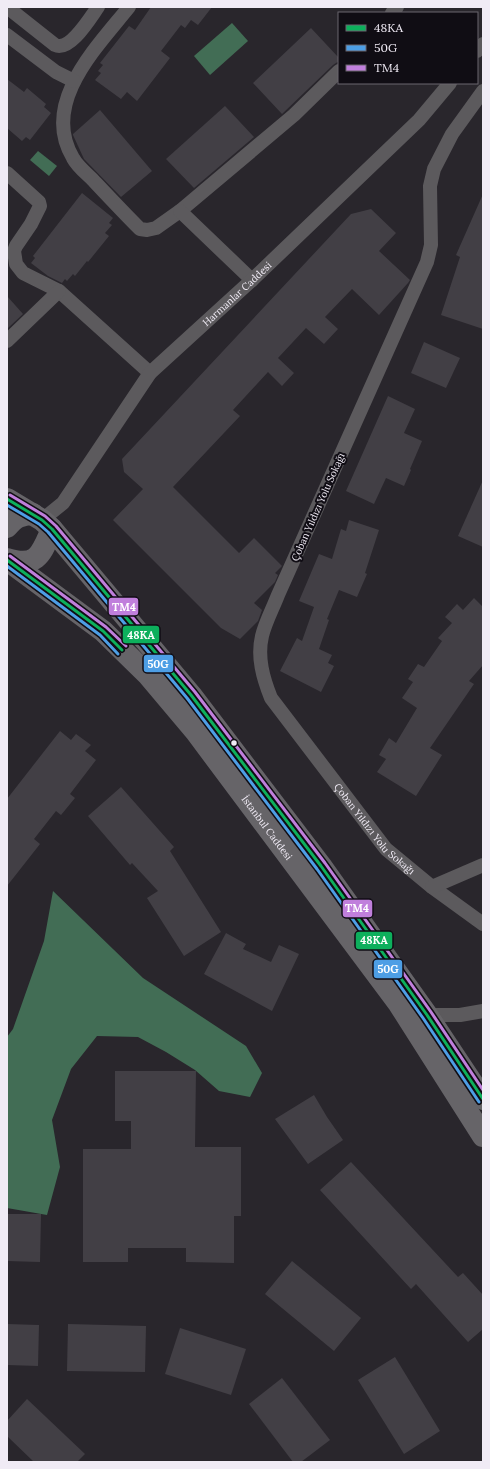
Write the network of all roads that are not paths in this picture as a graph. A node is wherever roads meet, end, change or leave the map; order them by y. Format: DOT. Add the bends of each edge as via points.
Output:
graph roads {
  1 [pos="7,7"];
  2 [pos="98,7"];
  3 [pos="129,7"];
  4 [pos="7,35"];
  5 [pos="338,72"];
  6 [pos="74,80"];
  7 [pos="449,84"];
  8 [pos="483,91"];
  9 [pos="7,173"];
  10 [pos="180,211"];
  11 [pos="252,280"];
  12 [pos="59,291"];
  13 [pos="7,341"];
  14 [pos="150,374"];
  15 [pos="7,499"];
  16 [pos="42,521"];
  17 [pos="7,527"];
  18 [pos="7,560"];
  19 [pos="119,610"];
  20 [pos="103,632"];
  21 [pos="483,865"];
  22 [pos="432,887"];
  23 [pos="483,924"];
  24 [pos="483,1011"];
  25 [pos="427,1015"];
  26 [pos="473,1088"];
  27 [pos="483,1136"];
  1 -- 2 [label="street" via="55,45 62,47 78,35"];
  3 -- 6 [label="street"];
  4 -- 6 [label="street" via="56,72"];
  5 -- 10 [label="street" via="294,115"];
  6 -- 10 [label="street" via="65,105 63,131 73,160 140,229 156,228"];
  7 -- 11 [label="street, Harmanlar Caddesi" via="419,120"];
  8 -- 22 [label="street, Çoban Yıldızı Yolu Sokağı" via="452,134 434,169 430,186 431,246 427,262 278,595 262,636 260,660 271,698 386,849"];
  9 -- 12 [label="street" via="39,202 40,206 16,246 16,264 23,273"];
  10 -- 11 [label="street"];
  11 -- 14 [label="street, Harmanlar Caddesi"];
  12 -- 13 [label="street"];
  12 -- 14 [label="street"];
  14 -- 16 [label="street, Harmanlar Caddesi" via="63,503"];
  15 -- 16 [label="main road, İstanbul Caddesi"];
  16 -- 17 [label="main road" via="22,515 13,519"];
  16 -- 18 [label="main road" via="44,549 36,558 24,563"];
  16 -- 19 [label="main road, İstanbul Caddesi"];
  18 -- 20 [label="main road, İstanbul Caddesi"];
  19 -- 20 [label="main road"];
  19 -- 25 [label="main road, İstanbul Caddesi" via="191,695 234,751 321,866"];
  20 -- 26 [label="main road, İstanbul Caddesi" via="148,675 196,732 399,1004"];
  21 -- 22 [label="street"];
  22 -- 23 [label="street, Çoban Yıldızı Yolu Sokağı"];
  24 -- 25 [label="street" via="460,1015"];
  25 -- 26 [label="main road, İstanbul Caddesi"];
  26 -- 27 [label="main road, İstanbul Caddesi"];
}
